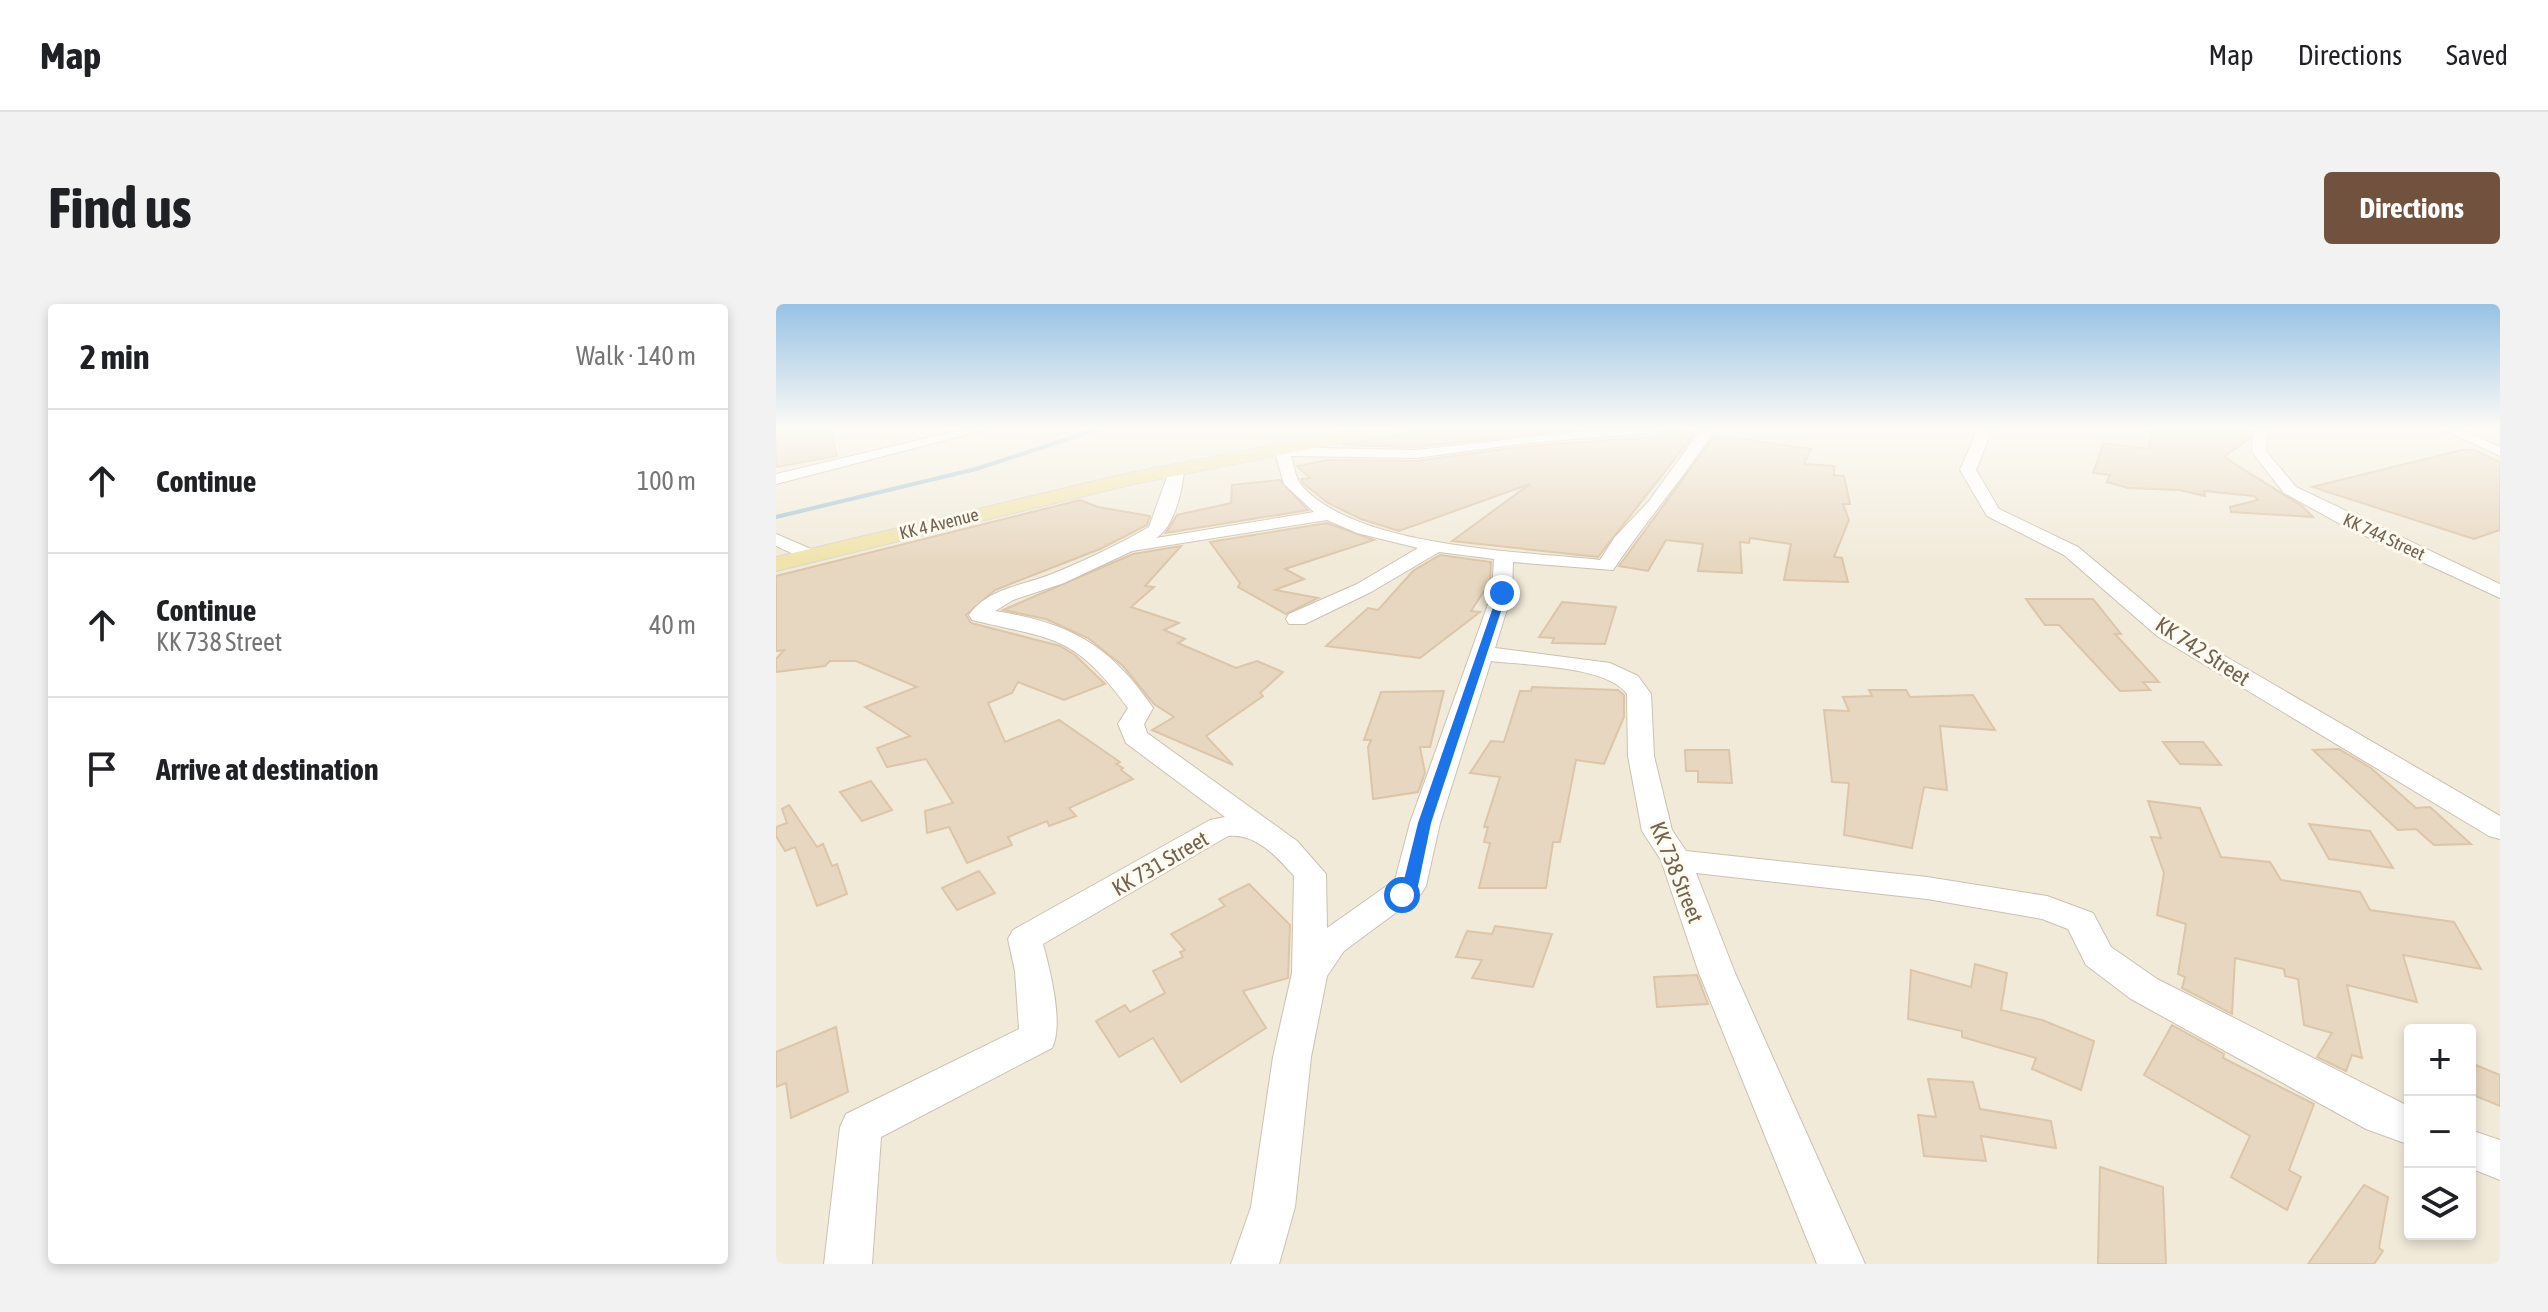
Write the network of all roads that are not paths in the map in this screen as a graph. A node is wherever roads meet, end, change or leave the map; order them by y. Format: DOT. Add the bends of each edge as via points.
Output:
graph roads {
  1 [pos="797,474"];
  2 [pos="1156,474"];
  3 [pos="1176,474"];
  4 [pos="1287,474"];
  5 [pos="1677,474"];
  6 [pos="1970,474"];
  7 [pos="2277,474"];
  8 [pos="776,479"];
  9 [pos="1328,515"];
  10 [pos="776,539"];
  11 [pos="1436,546"];
  12 [pos="1127,548"];
  13 [pos="1504,555"];
  14 [pos="811,556"];
  15 [pos="776,564"];
  16 [pos="2500,592"];
  17 [pos="1297,619"];
  18 [pos="1483,653"];
  19 [pos="1249,824"];
  20 [pos="2500,829"];
  21 [pos="1676,860"];
  22 [pos="1310,973"];
  23 [pos="2404,1124"];
  24 [pos="2476,1151"];
  25 [pos="2500,1160"];
  26 [pos="848,1264"];
  27 [pos="1255,1264"];
  28 [pos="1841,1264"];
  1 -- 8 [label="street"];
  2 -- 14 [label="main road, KK 4 Avenue"];
  3 -- 12 [label="street" via="1176,490 1162,510 1157,530"];
  4 -- 9 [label="street" via="1292,486"];
  5 -- 13 [label="street" via="1606,566"];
  6 -- 20 [label="street, KK 742 Street" via="1993,512 2071,551 2184,644"];
  7 -- 16 [label="street, KK 744 Street" via="2290,490 2350,522"];
  9 -- 11 [label="street"];
  9 -- 12 [label="street"];
  10 -- 14 [label="street"];
  11 -- 13 [label="street"];
  11 -- 17 [label="street"];
  12 -- 19 [label="street" via="1010,594 980,615 1060,631 1102,657 1141,708 1131,724 1135,737"];
  13 -- 18 [label="street" via="1502,593"];
  14 -- 15 [label="main road, KK 4 Avenue"];
  18 -- 21 [label="street, KK 738 Street" via="1610,670 1630,681 1639,694 1641,756 1657,831"];
  18 -- 22 [label="street" via="1425,823 1410,886 1332,942"];
  19 -- 22 [label="street" via="1286,848 1310,874"];
  19 -- 26 [label="street, KK 731 Street" via="1221,827 1025,939 1039,1037 861,1127"];
  21 -- 23 [label="street" via="1849,878 2047,908 2081,921 2098,956 2144,989"];
  21 -- 28 [label="street, KK 738 Street" via="1717,973"];
  22 -- 27 [label="street" via="1292,1057 1273,1207"];
  24 -- 25 [label="street"];
}
